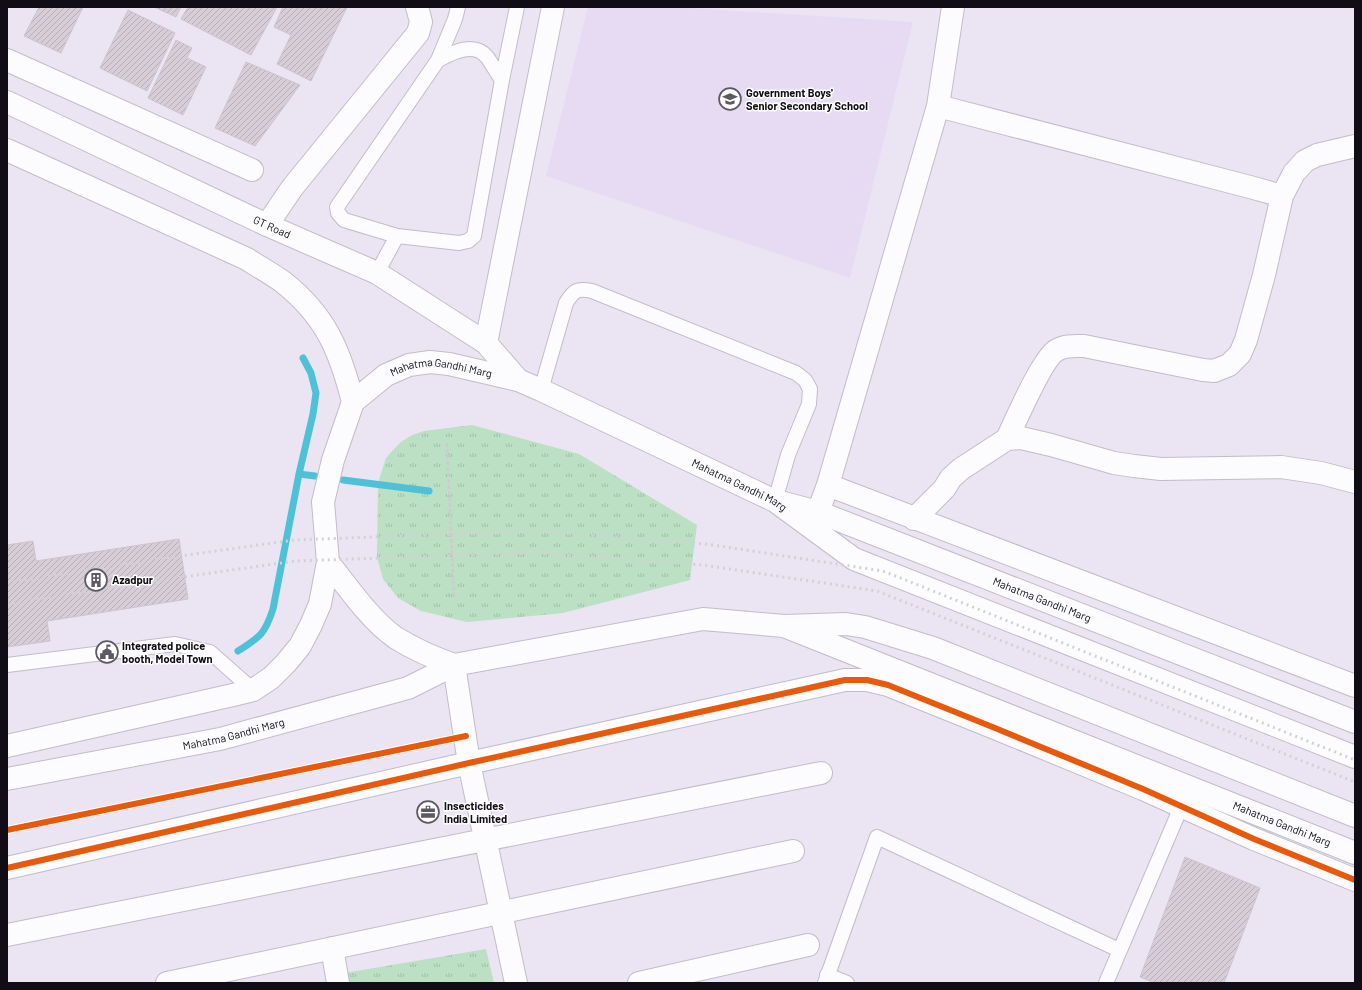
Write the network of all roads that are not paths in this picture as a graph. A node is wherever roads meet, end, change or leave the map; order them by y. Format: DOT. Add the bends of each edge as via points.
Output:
graph roads {
  1 [pos="417,7"];
  2 [pos="458,7"];
  3 [pos="518,7"];
  4 [pos="553,7"];
  5 [pos="953,7"];
  6 [pos="7,60"];
  7 [pos="438,60"];
  8 [pos="502,80"];
  9 [pos="7,102"];
  10 [pos="938,106"];
  11 [pos="1355,146"];
  12 [pos="7,150"];
  13 [pos="252,170"];
  14 [pos="1282,196"];
  15 [pos="267,225"];
  16 [pos="397,236"];
  17 [pos="377,273"];
  18 [pos="486,343"];
  19 [pos="518,380"];
  20 [pos="541,390"];
  21 [pos="353,402"];
  22 [pos="1007,439"];
  23 [pos="1355,482"];
  24 [pos="828,485"];
  25 [pos="774,501"];
  26 [pos="818,512"];
  27 [pos="914,518"];
  28 [pos="328,562"];
  29 [pos="784,626"];
  30 [pos="7,665"];
  31 [pos="454,665"];
  32 [pos="1355,686"];
  33 [pos="253,690"];
  34 [pos="1355,722"];
  35 [pos="7,746"];
  36 [pos="1355,757"];
  37 [pos="470,763"];
  38 [pos="821,773"];
  39 [pos="7,779"];
  40 [pos="1185,797"];
  41 [pos="1355,816"];
  42 [pos="486,840"];
  43 [pos="793,851"];
  44 [pos="1355,853"];
  45 [pos="7,868"];
  46 [pos="1355,880"];
  47 [pos="502,912"];
  48 [pos="7,935"];
  49 [pos="808,945"];
  50 [pos="332,948"];
  51 [pos="1119,950"];
  52 [pos="826,979"];
  53 [pos="167,983"];
  54 [pos="338,983"];
  55 [pos="516,983"];
  56 [pos="639,983"];
  57 [pos="847,983"];
  58 [pos="1106,983"];
  1 -- 15 [label="street" via="421,22 418,33 292,188"];
  2 -- 7 [label="lane"];
  3 -- 8 [label="lane"];
  4 -- 18 [label="street"];
  5 -- 10 [label="street"];
  6 -- 13 [label="street"];
  7 -- 8 [label="lane" via="458,50 474,49 486,55"];
  7 -- 16 [label="lane" via="337,207 344,220"];
  8 -- 16 [label="lane" via="474,236 459,243"];
  9 -- 15 [label="street, GT Road"];
  10 -- 14 [label="street"];
  10 -- 24 [label="street"];
  11 -- 14 [label="street" via="1317,155 1305,161 1294,173"];
  12 -- 21 [label="street" via="247,259 282,281 301,297 327,330 345,370"];
  14 -- 22 [label="street" via="1246,340 1240,354 1229,365 1214,371 1202,370 1084,346 1070,346 1057,350 1049,356"];
  15 -- 17 [label="street, GT Road"];
  16 -- 17 [label="lane"];
  17 -- 18 [label="street, GT Road"];
  18 -- 19 [label="street, GT Road"];
  19 -- 20 [label="street, Mahatma Gandhi Marg"];
  19 -- 21 [label="street, Mahatma Gandhi Marg" via="430,362 409,365 386,375"];
  20 -- 25 [label="street, Mahatma Gandhi Marg"];
  20 -- 25 [label="lane" via="566,303 572,293 581,289 592,291 796,373 805,380 810,389 809,404 788,455"];
  21 -- 28 [label="street" via="333,460 323,502"];
  22 -- 23 [label="street" via="1021,438 1134,466 1161,469 1281,467 1321,473"];
  22 -- 27 [label="street" via="961,468"];
  24 -- 26 [label="street"];
  24 -- 27 [label="street"];
  25 -- 26 [label="street, Mahatma Gandhi Marg"];
  25 -- 36 [label="street" via="854,559"];
  26 -- 34 [label="street, Mahatma Gandhi Marg"];
  27 -- 32 [label="street"];
  28 -- 31 [label="street" via="364,607 395,637 430,656"];
  28 -- 33 [label="street" via="320,604 300,646 286,664"];
  29 -- 31 [label="street, Mahatma Gandhi Marg" via="703,619"];
  29 -- 40 [label="street, Mahatma Gandhi Marg"];
  29 -- 41 [label="street" via="866,626 925,646"];
  30 -- 33 [label="lane" via="175,644 210,652"];
  31 -- 37 [label="street"];
  31 -- 39 [label="street, Mahatma Gandhi Marg" via="408,688 220,739"];
  33 -- 35 [label="street"];
  37 -- 40 [label="street" via="845,680 867,680"];
  37 -- 42 [label="street"];
  37 -- 45 [label="street"];
  38 -- 42 [label="street"];
  40 -- 44 [label="street, Mahatma Gandhi Marg"];
  40 -- 46 [label="street" via="1254,839"];
  40 -- 51 [label="lane"];
  42 -- 47 [label="street"];
  42 -- 48 [label="street"];
  43 -- 47 [label="street"];
  47 -- 50 [label="street"];
  47 -- 55 [label="street"];
  49 -- 56 [label="street"];
  50 -- 53 [label="street"];
  50 -- 54 [label="street"];
  51 -- 52 [label="lane" via="877,837"];
  51 -- 58 [label="lane"];
  52 -- 57 [label="lane"];
}
